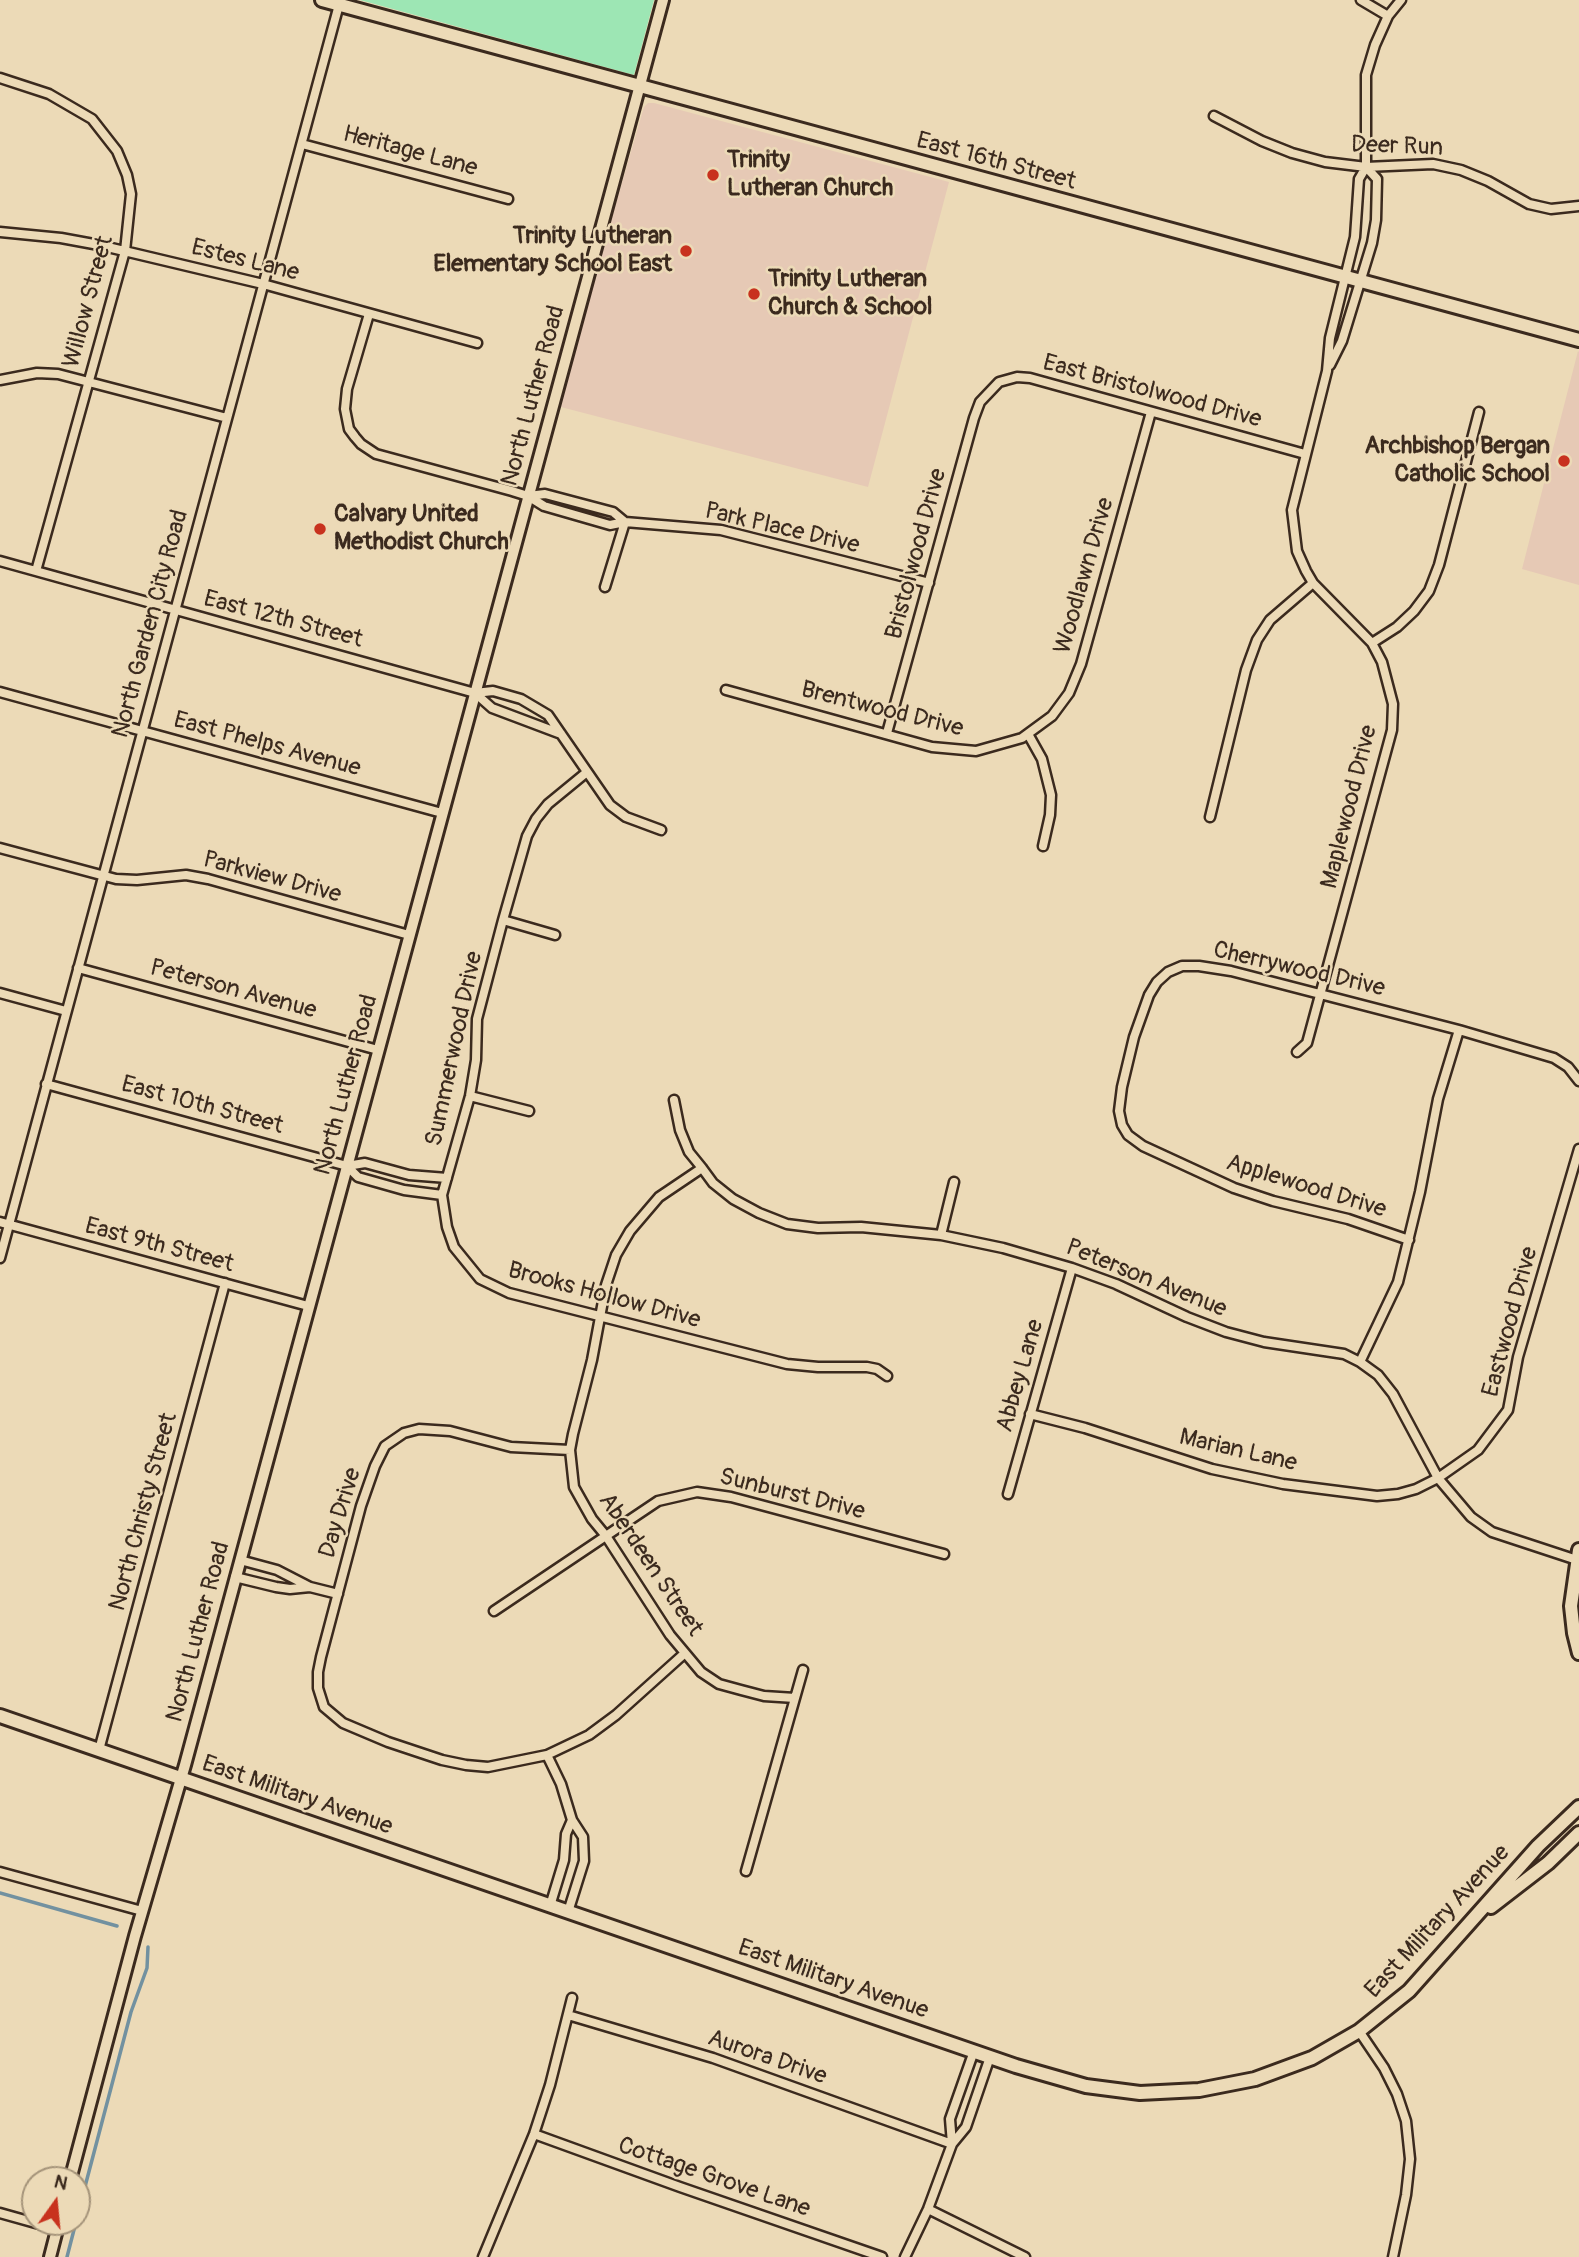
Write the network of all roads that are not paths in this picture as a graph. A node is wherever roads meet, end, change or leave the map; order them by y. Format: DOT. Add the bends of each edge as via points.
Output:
graph roads {
  1 [pos="322,0"];
  2 [pos="663,0"];
  3 [pos="1361,0"];
  4 [pos="1401,0"];
  5 [pos="340,2"];
  6 [pos="1388,16"];
  7 [pos="0,78"];
  8 [pos="640,87"];
  9 [pos="1214,116"];
  10 [pos="302,144"];
  11 [pos="1366,167"];
  12 [pos="508,199"];
  13 [pos="1579,206"];
  14 [pos="0,232"];
  15 [pos="125,251"];
  16 [pos="1346,279"];
  17 [pos="1359,282"];
  18 [pos="263,284"];
  19 [pos="369,314"];
  20 [pos="1579,340"];
  21 [pos="477,343"];
  22 [pos="1327,371"];
  23 [pos="0,380"];
  24 [pos="88,382"];
  25 [pos="991,389"];
  26 [pos="1151,412"];
  27 [pos="1479,412"];
  28 [pos="226,418"];
  29 [pos="1305,454"];
  30 [pos="528,496"];
  31 [pos="625,522"];
  32 [pos="0,561"];
  33 [pos="36,571"];
  34 [pos="929,583"];
  35 [pos="1313,583"];
  36 [pos="605,587"];
  37 [pos="175,610"];
  38 [pos="1372,643"];
  39 [pos="726,690"];
  40 [pos="0,692"];
  41 [pos="475,692"];
  42 [pos="142,730"];
  43 [pos="887,733"];
  44 [pos="561,734"];
  45 [pos="1028,734"];
  46 [pos="587,772"];
  47 [pos="442,813"];
  48 [pos="1210,817"];
  49 [pos="661,830"];
  50 [pos="1043,846"];
  51 [pos="0,848"];
  52 [pos="102,877"];
  53 [pos="503,920"];
  54 [pos="409,935"];
  55 [pos="555,935"];
  56 [pos="78,968"];
  57 [pos="0,993"];
  58 [pos="1322,994"];
  59 [pos="66,1011"];
  60 [pos="1459,1030"];
  61 [pos="378,1049"];
  62 [pos="1297,1052"];
  63 [pos="1579,1081"];
  64 [pos="46,1084"];
  65 [pos="470,1096"];
  66 [pos="674,1100"];
  67 [pos="528,1111"];
  68 [pos="1122,1125"];
  69 [pos="1579,1149"];
  70 [pos="347,1166"];
  71 [pos="702,1168"];
  72 [pos="447,1178"];
  73 [pos="954,1182"];
  74 [pos="442,1195"];
  75 [pos="4,1224"];
  76 [pos="942,1235"];
  77 [pos="1409,1240"];
  78 [pos="0,1258"];
  79 [pos="1072,1268"];
  80 [pos="225,1283"];
  81 [pos="308,1306"];
  82 [pos="600,1317"];
  83 [pos="1360,1362"];
  84 [pos="887,1376"];
  85 [pos="1030,1415"];
  86 [pos="570,1450"];
  87 [pos="1438,1478"];
  88 [pos="1008,1494"];
  89 [pos="606,1535"];
  90 [pos="944,1554"];
  91 [pos="1578,1555"];
  92 [pos="240,1560"];
  93 [pos="235,1577"];
  94 [pos="310,1587"];
  95 [pos="338,1594"];
  96 [pos="494,1611"];
  97 [pos="685,1653"];
  98 [pos="1579,1653"];
  99 [pos="803,1670"];
  100 [pos="795,1698"];
  101 [pos="0,1716"];
  102 [pos="99,1750"];
  103 [pos="547,1755"];
  104 [pos="181,1779"];
  105 [pos="1579,1807"];
  106 [pos="572,1820"];
  107 [pos="1579,1833"];
  108 [pos="746,1871"];
  109 [pos="0,1872"];
  110 [pos="550,1906"];
  111 [pos="142,1911"];
  112 [pos="568,1912"];
  113 [pos="1473,1920"];
  114 [pos="572,1997"];
  115 [pos="568,2015"];
  116 [pos="1359,2031"];
  117 [pos="974,2051"];
  118 [pos="990,2057"];
  119 [pos="534,2134"];
  120 [pos="952,2144"];
  121 [pos="74,2166"];
  122 [pos="928,2209"];
  123 [pos="0,2213"];
  124 [pos="21,2217"];
  125 [pos="55,2236"];
  126 [pos="485,2256"];
  127 [pos="50,2257"];
  128 [pos="882,2257"];
  129 [pos="905,2257"];
  130 [pos="1025,2257"];
  131 [pos="1393,2257"];
  1 -- 5 [label="main road, East 16th Street"];
  2 -- 8 [label="street, North Luther Road"];
  3 -- 6 [label="street"];
  4 -- 6 [label="street"];
  5 -- 8 [label="main road, East 16th Street"];
  5 -- 10 [label="street, North Garden City Road"];
  6 -- 11 [label="street" via="1366,75"];
  7 -- 15 [label="street, Willow Street" via="49,94 92,119 117,151 131,194"];
  8 -- 16 [label="main road, East 16th Street"];
  8 -- 30 [label="street, North Luther Road"];
  9 -- 11 [label="street, Deer Run" via="1292,153"];
  10 -- 12 [label="street, Heritage Lane"];
  10 -- 18 [label="street, North Garden City Road"];
  11 -- 13 [label="street, Deer Run" via="1433,164 1488,180 1529,204 1551,209"];
  11 -- 16 [label="street, Maplewood Drive" via="1359,179 1355,237"];
  11 -- 17 [label="street, Maplewood Drive" via="1377,179 1376,220"];
  14 -- 15 [label="street, Estes Lane"];
  15 -- 18 [label="street, Estes Lane"];
  15 -- 24 [label="street, Willow Street"];
  16 -- 17 [label="main road, East 16th Street"];
  16 -- 22 [label="street, Maplewood Drive" via="1330,338"];
  17 -- 20 [label="main road, East 16th Street"];
  17 -- 22 [label="street, Maplewood Drive" via="1342,341"];
  18 -- 19 [label="street, Estes Lane"];
  18 -- 28 [label="street, North Garden City Road"];
  19 -- 21 [label="street, Estes Lane"];
  19 -- 30 [label="street, Park Place Drive" via="345,409 349,429 361,444 389,459"];
  22 -- 29 [label="street, Maplewood Drive"];
  23 -- 24 [label="street" via="37,373"];
  24 -- 28 [label="street"];
  24 -- 33 [label="street, Willow Street"];
  25 -- 26 [label="street, East Bristolwood Drive" via="1006,379 1030,378"];
  25 -- 34 [label="street, Bristolwood Drive" via="974,418"];
  26 -- 29 [label="street, East Bristolwood Drive"];
  26 -- 45 [label="street, Woodlawn Drive" via="1069,693"];
  27 -- 38 [label="street" via="1429,591 1397,627"];
  28 -- 37 [label="street, North Garden City Road"];
  29 -- 35 [label="street, Maplewood Drive" via="1293,500 1293,530 1297,551"];
  30 -- 31 [label="street, Park Place Drive" via="545,494 613,513"];
  30 -- 41 [label="street, North Luther Road"];
  31 -- 34 [label="street, Park Place Drive" via="721,530"];
  31 -- 36 [label="street"];
  32 -- 33 [label="street, East 12th Street"];
  33 -- 37 [label="street, East 12th Street"];
  34 -- 43 [label="street, Bristolwood Drive"];
  35 -- 38 [label="street, Maplewood Drive"];
  35 -- 48 [label="street" via="1270,620 1257,640"];
  37 -- 41 [label="street, East 12th Street"];
  37 -- 42 [label="street, North Garden City Road"];
  38 -- 58 [label="street, Maplewood Drive" via="1389,683 1392,730"];
  39 -- 43 [label="street, Brentwood Drive"];
  40 -- 42 [label="street, East Phelps Avenue"];
  41 -- 44 [label="street, East 12th Street" via="492,708"];
  41 -- 44 [label="street, East 12th Street" via="493,691 536,706"];
  41 -- 47 [label="street, North Luther Road"];
  42 -- 47 [label="street, East Phelps Avenue"];
  42 -- 52 [label="street, North Garden City Road"];
  43 -- 45 [label="street, Brentwood Drive" via="932,747 976,751"];
  44 -- 46 [label="street, East 12th Street"];
  45 -- 50 [label="street" via="1042,759 1051,795"];
  46 -- 49 [label="street, East 12th Street" via="610,806"];
  46 -- 53 [label="street, Summerwood Drive" via="548,804 527,836"];
  47 -- 54 [label="street, North Luther Road"];
  51 -- 52 [label="street, Parkview Drive"];
  52 -- 54 [label="street, Parkview Drive" via="137,880 186,875 208,879"];
  52 -- 56 [label="street, North Garden City Road"];
  53 -- 55 [label="street"];
  53 -- 65 [label="street, Summerwood Drive" via="477,1019"];
  54 -- 61 [label="street, North Luther Road"];
  56 -- 59 [label="street, North Garden City Road"];
  56 -- 61 [label="street, Peterson Avenue"];
  57 -- 59 [label="street"];
  58 -- 60 [label="street, Cherrywood Drive"];
  58 -- 62 [label="street, Maplewood Drive" via="1307,1043"];
  58 -- 68 [label="street, Cherrywood Drive" via="1199,966 1168,972 1149,995 1134,1038 1119,1111"];
  59 -- 64 [label="street, North Garden City Road"];
  60 -- 63 [label="street, Cherrywood Drive" via="1554,1058"];
  60 -- 77 [label="street" via="1438,1099"];
  61 -- 70 [label="street, North Luther Road"];
  64 -- 70 [label="street, East 10th Street"];
  64 -- 75 [label="street, North Garden City Road"];
  65 -- 67 [label="street"];
  65 -- 72 [label="street, Summerwood Drive"];
  66 -- 71 [label="street, Peterson Avenue" via="689,1152"];
  68 -- 77 [label="street, Applewood Drive" via="1143,1146 1234,1188"];
  69 -- 87 [label="street, Eastwood Drive" via="1518,1357 1508,1410 1478,1450"];
  70 -- 72 [label="street" via="365,1163 410,1175"];
  70 -- 74 [label="street" via="358,1177"];
  70 -- 81 [label="street, North Luther Road"];
  71 -- 76 [label="street, Peterson Avenue" via="713,1184 733,1199 787,1224"];
  71 -- 82 [label="street, Aberdeen Street" via="659,1197 630,1231 616,1255"];
  72 -- 74 [label="street, Summerwood Drive"];
  73 -- 76 [label="street"];
  74 -- 82 [label="street, Brooks Hollow Drive" via="454,1247 480,1279 509,1293"];
  75 -- 78 [label="street, North Garden City Road"];
  75 -- 80 [label="street, East 9th Street"];
  76 -- 79 [label="street, Peterson Avenue"];
  77 -- 83 [label="street" via="1398,1282"];
  79 -- 83 [label="street, Peterson Avenue" via="1226,1332 1344,1354"];
  79 -- 85 [label="street, Abbey Lane"];
  80 -- 81 [label="street, East 9th Street"];
  80 -- 102 [label="street, North Christy Street"];
  81 -- 92 [label="street, North Luther Road"];
  82 -- 84 [label="street, Brooks Hollow Drive" via="786,1364 867,1367"];
  82 -- 86 [label="street, Aberdeen Street"];
  83 -- 87 [label="street, Peterson Avenue" via="1393,1394"];
  85 -- 87 [label="street, Marian Lane" via="1212,1469 1283,1484 1377,1496 1398,1494"];
  85 -- 88 [label="street, Abbey Lane"];
  86 -- 89 [label="street, Aberdeen Street" via="575,1487"];
  86 -- 95 [label="street, Day Drive" via="511,1447 450,1431 404,1433 385,1446 375,1466"];
  87 -- 91 [label="street, Peterson Avenue" via="1471,1517 1492,1532"];
  89 -- 90 [label="street, Sunburst Drive" via="658,1501 697,1492"];
  89 -- 96 [label="street, Sunburst Drive"];
  89 -- 97 [label="street, Aberdeen Street"];
  91 -- 98 [label="main road" via="1571,1606"];
  92 -- 93 [label="street, North Luther Road"];
  92 -- 94 [label="street" via="277,1570"];
  93 -- 94 [label="street" via="290,1589"];
  93 -- 104 [label="street, North Luther Road"];
  94 -- 95 [label="street"];
  95 -- 103 [label="street, Day Drive" via="318,1672 324,1707 342,1723 442,1760 477,1766"];
  97 -- 100 [label="street, Aberdeen Street" via="719,1684 764,1696"];
  97 -- 103 [label="street, Day Drive" via="589,1735"];
  99 -- 100 [label="street"];
  100 -- 108 [label="street"];
  101 -- 102 [label="main road, East Military Avenue"];
  102 -- 104 [label="main road, East Military Avenue"];
  103 -- 106 [label="street"];
  104 -- 110 [label="main road, East Military Avenue"];
  104 -- 111 [label="street, North Luther Road"];
  105 -- 113 [label="main road, East Military Avenue"];
  106 -- 110 [label="street"];
  106 -- 112 [label="street" via="583,1837 584,1861"];
  107 -- 113 [label="main road" via="1513,1892"];
  109 -- 111 [label="street"];
  110 -- 112 [label="main road, East Military Avenue"];
  111 -- 121 [label="street, North Luther Road"];
  112 -- 117 [label="main road, East Military Avenue"];
  113 -- 116 [label="main road, East Military Avenue" via="1409,1991"];
  114 -- 115 [label="street"];
  115 -- 119 [label="street"];
  115 -- 120 [label="street, Aurora Drive" via="713,2058"];
  116 -- 118 [label="main road, East Military Avenue" via="1312,2058 1255,2079 1171,2092 1086,2086"];
  116 -- 131 [label="street" via="1384,2068 1406,2121 1406,2195"];
  117 -- 118 [label="main road, East Military Avenue"];
  117 -- 120 [label="street" via="950,2119"];
  118 -- 120 [label="street" via="966,2127"];
  119 -- 126 [label="street"];
  119 -- 128 [label="street, Cottage Grove Lane"];
  120 -- 122 [label="street"];
  122 -- 129 [label="street"];
  122 -- 130 [label="street"];
  123 -- 124 [label="street"];
  125 -- 127 [label="street"];
}
